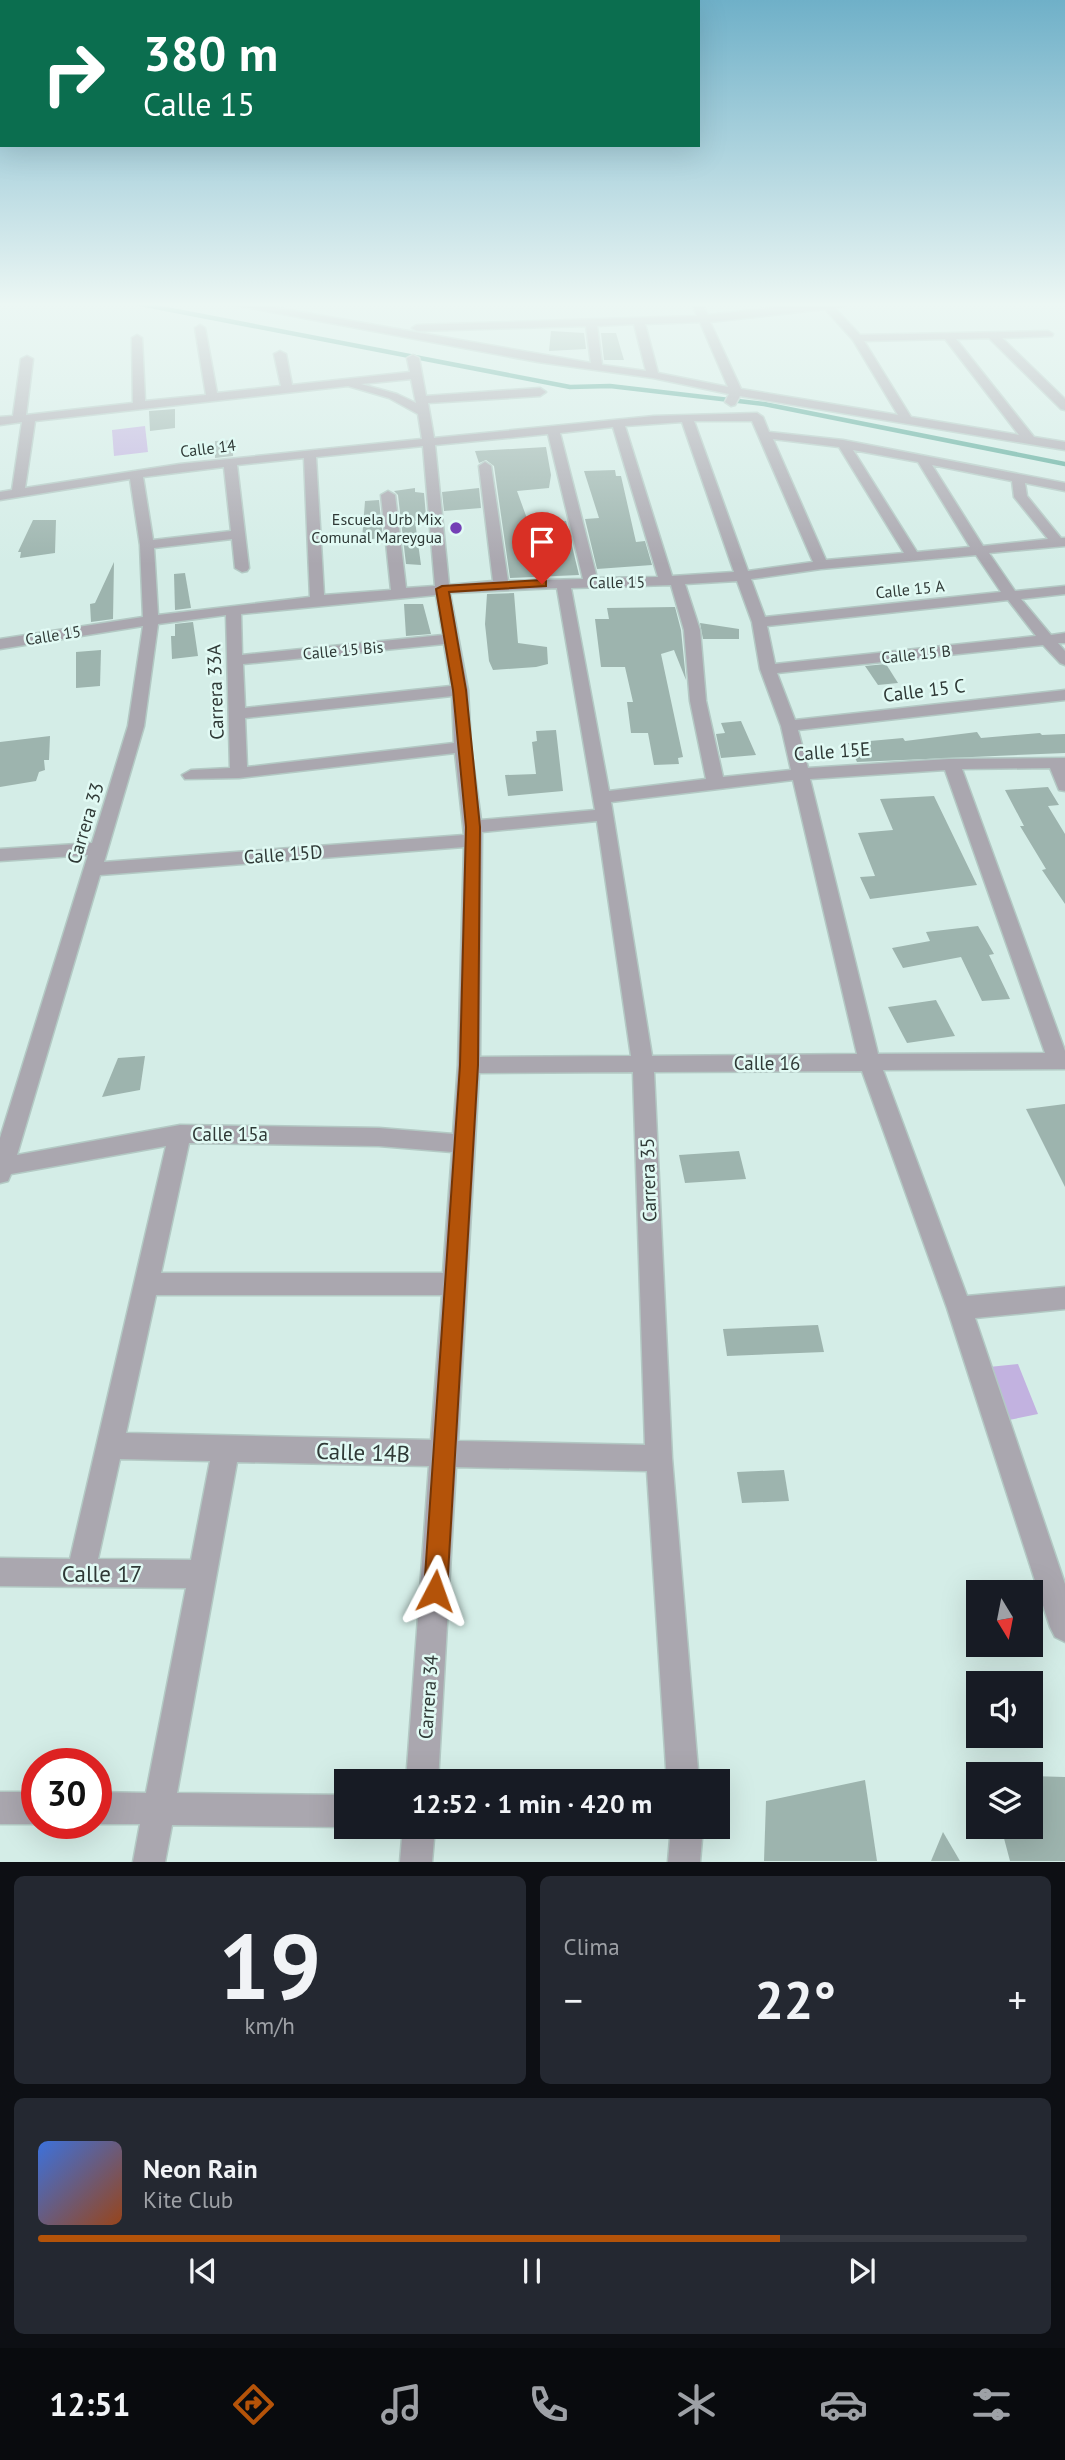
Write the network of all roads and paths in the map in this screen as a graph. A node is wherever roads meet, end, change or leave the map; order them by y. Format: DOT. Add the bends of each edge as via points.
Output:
graph roads {
  1 [pos="25,390"];
  2 [pos="139,390"];
  3 [pos="211,390"];
  4 [pos="272,390"];
  5 [pos="370,390"];
  6 [pos="418,390"];
  7 [pos="705,390"];
  8 [pos="730,390"];
  9 [pos="889,390"];
  10 [pos="990,390"];
  11 [pos="1048,390"];
  12 [pos="540,392"];
  13 [pos="212,397"];
  14 [pos="733,398"];
  15 [pos="139,405"];
  16 [pos="421,406"];
  17 [pos="1065,406"];
  18 [pos="721,415"];
  19 [pos="24,418"];
  20 [pos="687,419"];
  21 [pos="907,420"];
  22 [pos="0,421"];
  23 [pos="618,424"];
  24 [pos="553,431"];
  25 [pos="767,435"];
  26 [pos="1029,439"];
  27 [pos="429,442"];
  28 [pos="843,444"];
  29 [pos="1065,446"];
  30 [pos="310,454"];
  31 [pos="922,459"];
  32 [pos="230,463"];
  33 [pos="485,466"];
  34 [pos="136,475"];
  35 [pos="1017,478"];
  36 [pos="1065,487"];
  37 [pos="18,493"];
  38 [pos="388,495"];
  39 [pos="1,499"];
  40 [pos="236,534"];
  41 [pos="1061,542"];
  42 [pos="147,545"];
  43 [pos="978,551"];
  44 [pos="914,558"];
  45 [pos="821,565"];
  46 [pos="242,568"];
  47 [pos="743,576"];
  48 [pos="672,581"];
  49 [pos="563,583"];
  50 [pos="592,583"];
  51 [pos="501,585"];
  52 [pos="442,589"];
  53 [pos="1065,590"];
  54 [pos="399,592"];
  55 [pos="1012,596"];
  56 [pos="317,600"];
  57 [pos="233,609"];
  58 [pos="151,620"];
  59 [pos="759,622"];
  60 [pos="1065,638"];
  61 [pos="451,639"];
  62 [pos="1046,640"];
  63 [pos="1,643"];
  64 [pos="235,660"];
  65 [pos="1065,660"];
  66 [pos="768,669"];
  67 [pos="460,690"];
  68 [pos="1065,695"];
  69 [pos="237,714"];
  70 [pos="789,726"];
  71 [pos="463,747"];
  72 [pos="1060,763"];
  73 [pos="951,765"];
  74 [pos="239,773"];
  75 [pos="799,774"];
  76 [pos="191,775"];
  77 [pos="715,782"];
  78 [pos="1065,786"];
  79 [pos="604,806"];
  80 [pos="473,833"];
  81 [pos="99,848"];
  82 [pos="0,855"];
  83 [pos="93,869"];
  84 [pos="1061,1061"];
  85 [pos="869,1062"];
  86 [pos="643,1063"];
  87 [pos="469,1065"];
  88 [pos="180,1134"];
  89 [pos="462,1144"];
  90 [pos="1,1169"];
  91 [pos="148,1284"];
  92 [pos="455,1284"];
  93 [pos="1065,1297"];
  94 [pos="959,1308"];
  95 [pos="109,1446"];
  96 [pos="226,1448"];
  97 [pos="445,1455"];
  98 [pos="659,1458"];
  99 [pos="0,1572"];
  100 [pos="81,1573"];
  101 [pos="203,1574"];
  102 [pos="1065,1627"];
  103 [pos="423,1769"];
  104 [pos="682,1769"];
  105 [pos="0,1808"];
  106 [pos="21,1808"];
  107 [pos="112,1808"];
  108 [pos="159,1809"];
  109 [pos="334,1811"];
  110 [pos="418,1839"];
  111 [pos="686,1839"];
  112 [pos="149,1861"];
  113 [pos="416,1861"];
  114 [pos="684,1861"];
  1 -- 19 [label="street"];
  2 -- 15 [label="street"];
  3 -- 13 [label="street"];
  4 -- 13 [label="street"];
  5 -- 16 [label="street"];
  6 -- 16 [label="street, Carrera 34"];
  7 -- 14 [label="street"];
  8 -- 14 [label="street"];
  9 -- 21 [label="street"];
  10 -- 26 [label="street"];
  11 -- 17 [label="street"];
  12 -- 16 [label="street"];
  13 -- 15 [label="street"];
  14 -- 18 [label="street"];
  14 -- 21 [label="street"];
  15 -- 19 [label="street"];
  16 -- 27 [label="street, Carrera 34"];
  18 -- 20 [label="street, Calle 14"];
  18 -- 25 [label="street, Calle 14" via="757,416"];
  19 -- 22 [label="street"];
  19 -- 37 [label="street"];
  20 -- 23 [label="street, Calle 14"];
  20 -- 47 [label="street"];
  21 -- 26 [label="street"];
  23 -- 24 [label="street, Calle 14"];
  23 -- 48 [label="street"];
  24 -- 27 [label="street, Calle 14"];
  24 -- 50 [label="street"];
  25 -- 28 [label="street"];
  25 -- 45 [label="street"];
  26 -- 29 [label="street"];
  27 -- 30 [label="street, Calle 14"];
  27 -- 52 [label="street, Carrera 34"];
  28 -- 31 [label="street"];
  28 -- 44 [label="street"];
  30 -- 32 [label="street, Calle 14"];
  30 -- 56 [label="street"];
  31 -- 35 [label="street"];
  31 -- 43 [label="street"];
  32 -- 34 [label="street, Calle 14"];
  32 -- 40 [label="street"];
  33 -- 51 [label="street"];
  34 -- 37 [label="street, Calle 14"];
  34 -- 42 [label="street, Carrera 33"];
  35 -- 36 [label="street"];
  35 -- 41 [label="street" via="1021,498"];
  37 -- 39 [label="street, Calle 14"];
  38 -- 54 [label="street"];
  40 -- 42 [label="street"];
  40 -- 46 [label="street"];
  41 -- 43 [label="street, Calle 15"];
  42 -- 58 [label="street, Carrera 33"];
  43 -- 44 [label="street, Calle 15"];
  43 -- 55 [label="street"];
  44 -- 45 [label="street, Calle 15"];
  45 -- 47 [label="street, Calle 15"];
  47 -- 48 [label="street, Calle 15"];
  47 -- 59 [label="street"];
  48 -- 50 [label="street, Calle 15"];
  48 -- 77 [label="street" via="691,630 698,701"];
  49 -- 50 [label="street, Calle 15"];
  49 -- 51 [label="street, Calle 15"];
  49 -- 79 [label="street, Carrera 35"];
  51 -- 52 [label="street, Calle 15"];
  52 -- 54 [label="street, Calle 15"];
  52 -- 61 [label="street, Carrera 34"];
  53 -- 55 [label="street, Calle 15 A"];
  54 -- 56 [label="street, Calle 15"];
  55 -- 59 [label="street, Calle 15 A"];
  55 -- 62 [label="street"];
  56 -- 57 [label="street, Calle 15"];
  57 -- 58 [label="street, Calle 15"];
  57 -- 64 [label="street, Carrera 33A"];
  58 -- 63 [label="street, Calle 15"];
  58 -- 81 [label="street, Carrera 33" via="136,726"];
  59 -- 66 [label="street"];
  60 -- 62 [label="street, Calle 15 B"];
  61 -- 64 [label="street, Calle 15 Bis"];
  61 -- 67 [label="street, Carrera 34"];
  62 -- 65 [label="street"];
  62 -- 66 [label="street, Calle 15 B"];
  64 -- 69 [label="street, Carrera 33A"];
  66 -- 70 [label="street"];
  67 -- 69 [label="street"];
  67 -- 71 [label="street, Carrera 34"];
  68 -- 70 [label="street, Calle 15 C"];
  69 -- 74 [label="street, Carrera 33A"];
  70 -- 75 [label="street"];
  71 -- 74 [label="street"];
  71 -- 80 [label="street, Carrera 34"];
  72 -- 73 [label="street, Calle 15E"];
  72 -- 78 [label="street"];
  73 -- 75 [label="street, Calle 15E"];
  73 -- 84 [label="street"];
  74 -- 76 [label="street"];
  75 -- 77 [label="street, Calle 15E"];
  75 -- 85 [label="street"];
  77 -- 79 [label="street, Calle 15E"];
  79 -- 80 [label="street, Calle 15D"];
  79 -- 86 [label="street, Carrera 35"];
  80 -- 83 [label="street, Calle 15D"];
  80 -- 87 [label="street, Carrera 34"];
  81 -- 82 [label="street"];
  81 -- 83 [label="street, Carrera 33"];
  83 -- 90 [label="street, Carrera 33"];
  84 -- 85 [label="street, Calle 16"];
  85 -- 86 [label="street, Calle 16"];
  85 -- 94 [label="street"];
  86 -- 87 [label="street, Calle 16"];
  86 -- 98 [label="street, Carrera 35"];
  87 -- 89 [label="street, Carrera 34"];
  88 -- 89 [label="street, Calle 15a" via="379,1137"];
  88 -- 90 [label="street, Calle 15a"];
  88 -- 91 [label="street"];
  89 -- 92 [label="street, Carrera 34"];
  91 -- 92 [label="street"];
  91 -- 95 [label="street"];
  92 -- 97 [label="street, Carrera 34"];
  93 -- 94 [label="street"];
  94 -- 102 [label="street"];
  95 -- 96 [label="street, Calle 14B"];
  95 -- 100 [label="street"];
  96 -- 97 [label="street, Calle 14B"];
  96 -- 101 [label="street"];
  97 -- 98 [label="street, Calle 14B"];
  97 -- 103 [label="street, Carrera 34"];
  98 -- 104 [label="street, Carrera 35"];
  99 -- 100 [label="street, Calle 17"];
  100 -- 101 [label="street, Calle 17"];
  101 -- 108 [label="street"];
  105 -- 106 [label="street"];
  107 -- 108 [label="street"];
  108 -- 109 [label="street"];
  108 -- 112 [label="street"];
  110 -- 113 [label="street"];
  111 -- 114 [label="street"];
}
